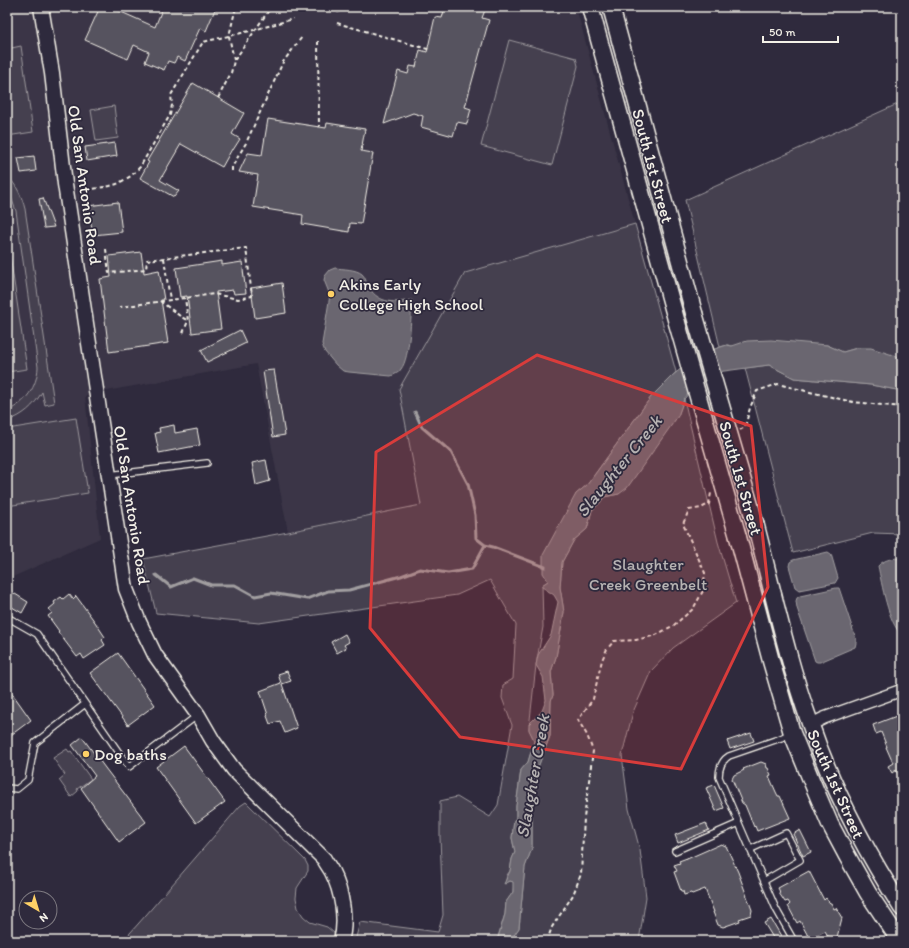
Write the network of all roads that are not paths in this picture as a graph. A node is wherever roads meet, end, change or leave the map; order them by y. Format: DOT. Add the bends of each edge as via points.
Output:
graph roads {
  1 [pos="41,7"];
  2 [pos="590,7"];
  3 [pos="611,7"];
  4 [pos="208,462"];
  5 [pos="109,475"];
  6 [pos="7,617"];
  7 [pos="902,690"];
  8 [pos="85,704"];
  9 [pos="198,715"];
  10 [pos="810,724"];
  11 [pos="792,733"];
  12 [pos="7,788"];
  13 [pos="740,823"];
  14 [pos="751,850"];
  15 [pos="675,851"];
  16 [pos="764,881"];
  17 [pos="902,908"];
  18 [pos="341,941"];
  19 [pos="794,941"];
  20 [pos="900,941"];
  1 -- 5 [label="street, Old San Antonio Road"];
  2 -- 11 [label="main road, South 1st Street, bridge"];
  3 -- 10 [label="main road, South 1st Street, bridge"];
  4 -- 5 [label="lane"];
  5 -- 9 [label="street, Old San Antonio Road" via="126,589 155,655"];
  6 -- 8 [label="lane" via="36,634"];
  7 -- 10 [label="street"];
  8 -- 9 [label="lane" via="129,767"];
  8 -- 12 [label="lane" via="35,743 28,780 17,789"];
  9 -- 18 [label="street, Old San Antonio Road" via="234,770 324,859 338,885 344,920"];
  10 -- 11 [label="main road"];
  10 -- 17 [label="main road, South 1st Street" via="844,806"];
  11 -- 13 [label="lane" via="724,759 719,777"];
  11 -- 20 [label="main road, South 1st Street" via="830,824 868,893"];
  13 -- 14 [label="lane"];
  13 -- 15 [label="lane"];
  14 -- 16 [label="lane"];
  14 -- 16 [label="lane" via="786,833 800,860"];
  16 -- 19 [label="lane"];
}
